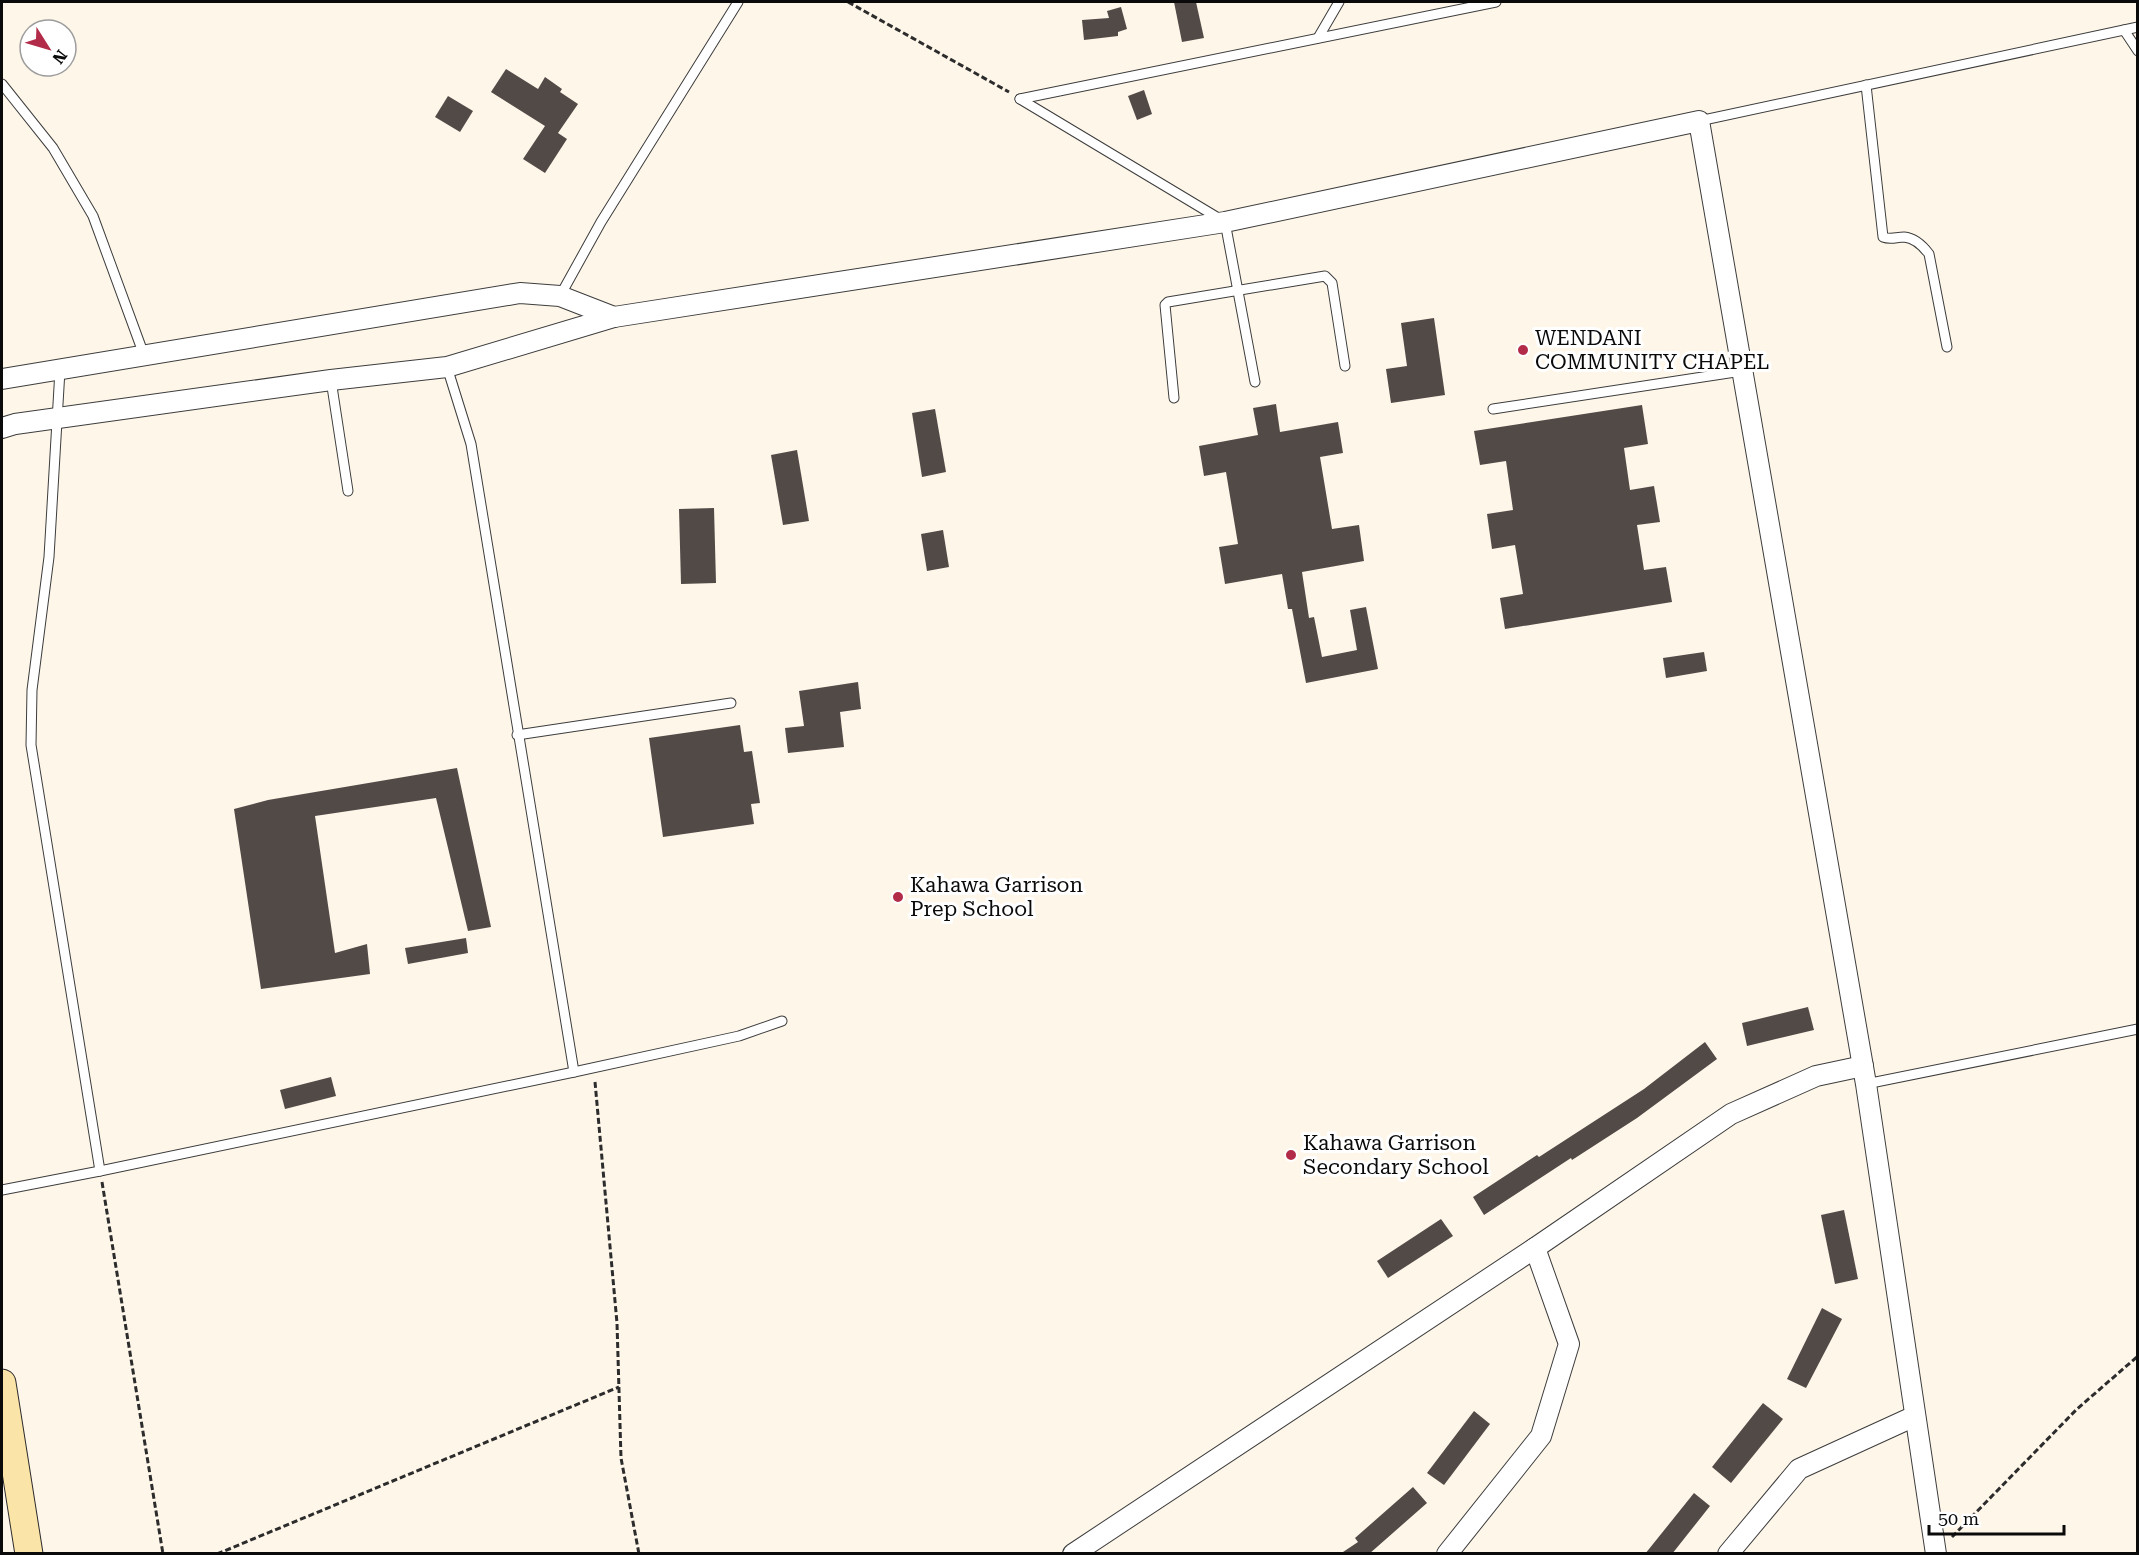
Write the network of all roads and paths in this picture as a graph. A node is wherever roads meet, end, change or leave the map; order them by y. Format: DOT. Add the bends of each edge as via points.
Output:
graph roads {
  1 [pos="738,2"];
  2 [pos="848,2"];
  3 [pos="1339,2"];
  4 [pos="1496,2"];
  5 [pos="2138,27"];
  6 [pos="2124,30"];
  7 [pos="1318,38"];
  8 [pos="2138,51"];
  9 [pos="2,84"];
  10 [pos="1866,85"];
  11 [pos="1020,99"];
  12 [pos="1699,121"];
  13 [pos="1225,222"];
  14 [pos="1237,289"];
  15 [pos="560,296"];
  16 [pos="615,317"];
  17 [pos="1947,347"];
  18 [pos="144,355"];
  19 [pos="1345,366"];
  20 [pos="447,367"];
  21 [pos="60,370"];
  22 [pos="1742,371"];
  23 [pos="2,379"];
  24 [pos="331,380"];
  25 [pos="1256,382"];
  26 [pos="1174,398"];
  27 [pos="1493,409"];
  28 [pos="58,418"];
  29 [pos="2,428"];
  30 [pos="348,491"];
  31 [pos="731,703"];
  32 [pos="518,735"];
  33 [pos="782,1021"];
  34 [pos="2138,1029"];
  35 [pos="594,1068"];
  36 [pos="574,1072"];
  37 [pos="1864,1075"];
  38 [pos="100,1171"];
  39 [pos="2,1190"];
  40 [pos="1534,1248"];
  41 [pos="2138,1356"];
  42 [pos="2,1383"];
  43 [pos="619,1387"];
  44 [pos="1915,1416"];
  45 [pos="1940,1549"];
  46 [pos="29,1554"];
  47 [pos="163,1554"];
  48 [pos="217,1554"];
  49 [pos="639,1554"];
  50 [pos="1073,1554"];
  51 [pos="1447,1554"];
  52 [pos="1728,1554"];
  1 -- 15 [label="lane" via="601,222"];
  2 -- 11 [label="path"];
  3 -- 7 [label="lane"];
  4 -- 7 [label="lane"];
  5 -- 6 [label="lane"];
  6 -- 8 [label="lane"];
  6 -- 10 [label="lane"];
  7 -- 11 [label="lane"];
  9 -- 18 [label="lane" via="52,148 93,216"];
  10 -- 12 [label="lane"];
  10 -- 17 [label="lane" via="1883,237 1911,239 1929,254"];
  11 -- 13 [label="lane"];
  12 -- 13 [label="street"];
  12 -- 22 [label="street"];
  13 -- 14 [label="lane"];
  13 -- 16 [label="street"];
  14 -- 19 [label="lane" via="1329,278"];
  14 -- 25 [label="lane"];
  14 -- 26 [label="lane" via="1165,305"];
  15 -- 16 [label="street"];
  15 -- 18 [label="street" via="520,293"];
  16 -- 20 [label="street"];
  18 -- 21 [label="street"];
  20 -- 24 [label="street"];
  20 -- 32 [label="lane" via="471,444"];
  21 -- 23 [label="street"];
  21 -- 28 [label="lane"];
  22 -- 27 [label="lane"];
  22 -- 37 [label="street"];
  24 -- 28 [label="street"];
  24 -- 30 [label="lane"];
  28 -- 29 [label="street"];
  28 -- 38 [label="lane" via="49,557 32,690 31,745"];
  31 -- 32 [label="lane"];
  32 -- 36 [label="lane"];
  33 -- 35 [label="lane" via="739,1036"];
  34 -- 37 [label="lane"];
  35 -- 36 [label="lane"];
  35 -- 43 [label="path" via="617,1323"];
  36 -- 38 [label="lane"];
  37 -- 40 [label="street" via="1816,1076 1731,1114"];
  37 -- 44 [label="street"];
  38 -- 39 [label="lane"];
  38 -- 47 [label="path"];
  40 -- 50 [label="street"];
  40 -- 51 [label="street" via="1569,1344 1541,1436"];
  41 -- 45 [label="path" via="2077,1409"];
  42 -- 46 [label="main road"];
  43 -- 48 [label="path"];
  43 -- 49 [label="path" via="621,1458"];
  44 -- 45 [label="street"];
  44 -- 52 [label="street" via="1799,1469"];
}
